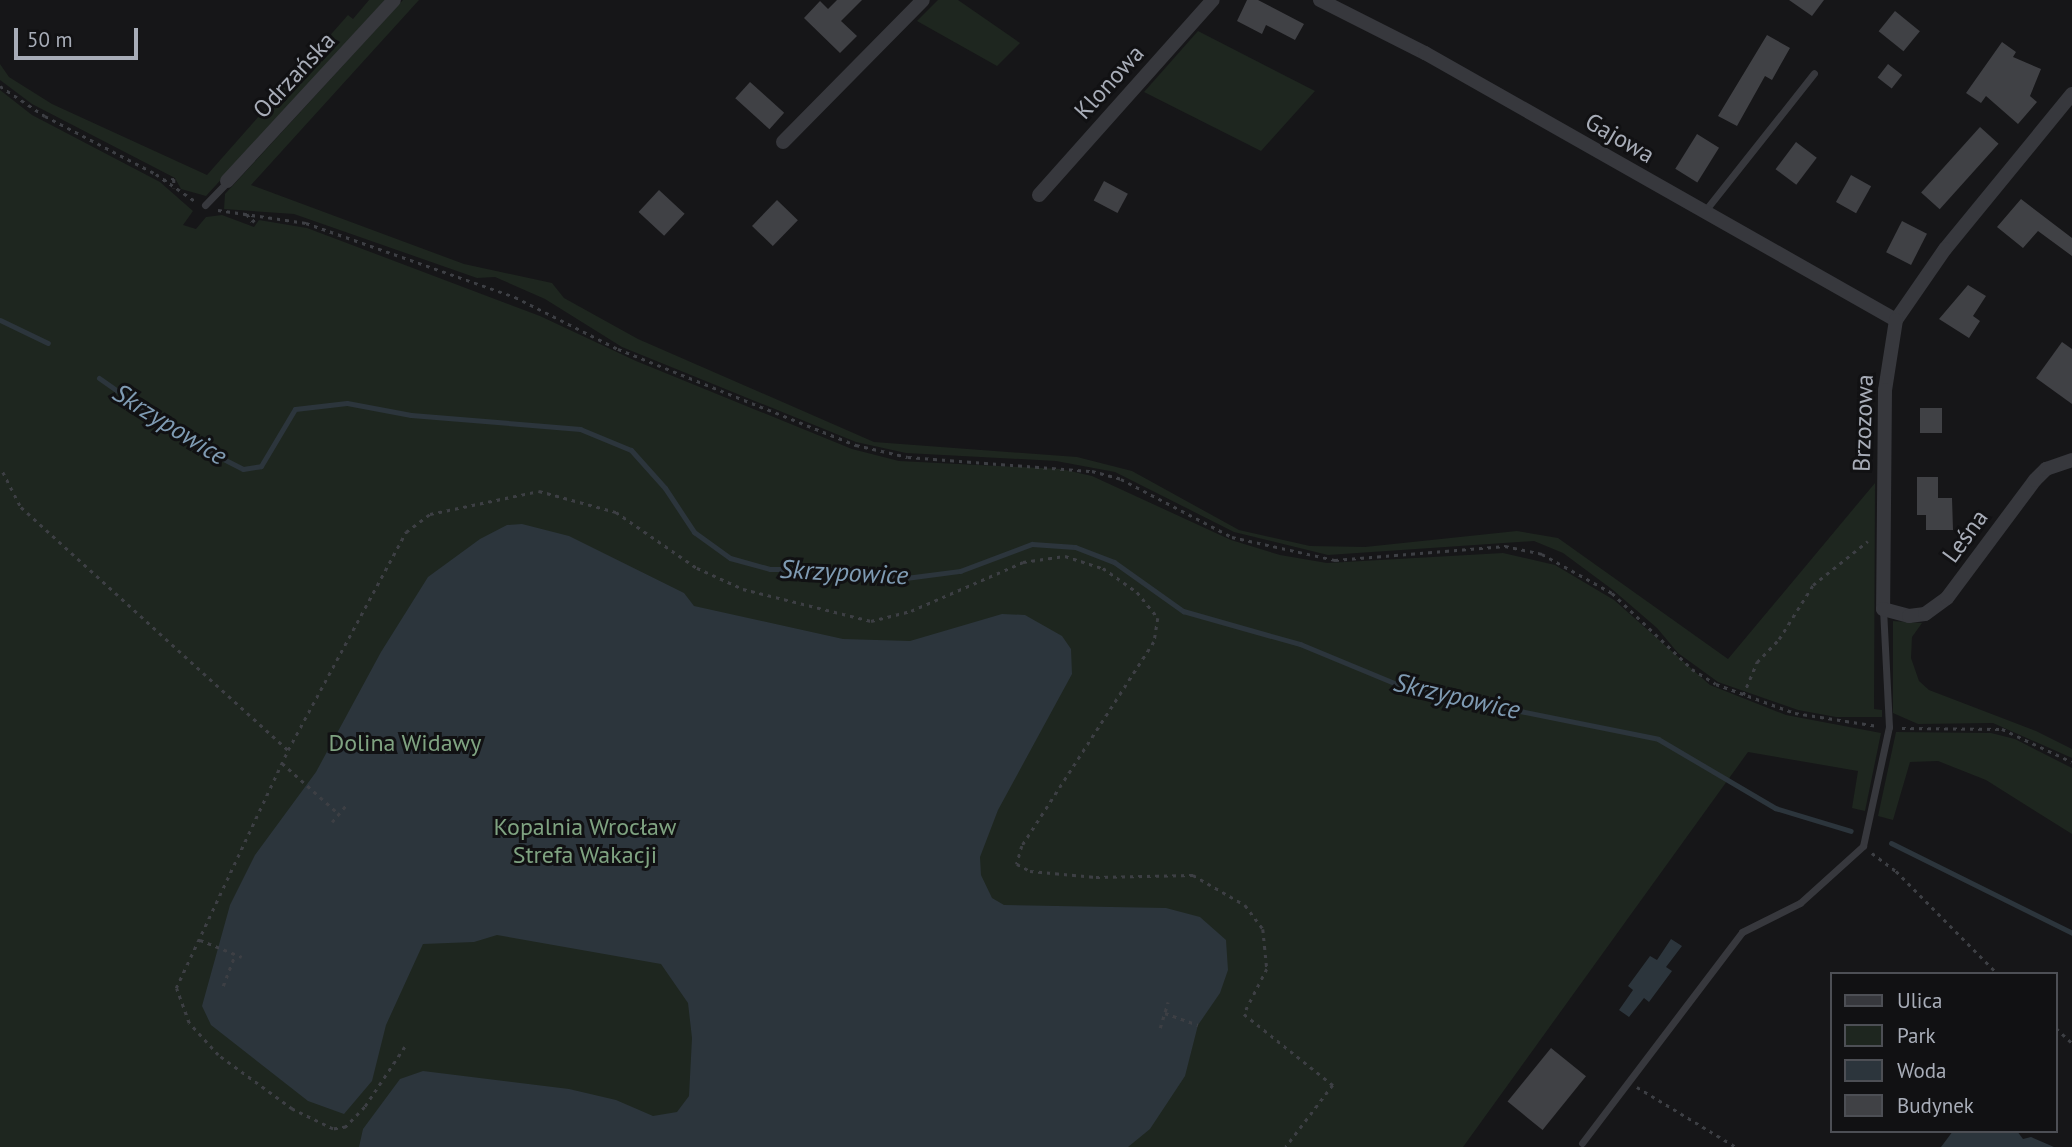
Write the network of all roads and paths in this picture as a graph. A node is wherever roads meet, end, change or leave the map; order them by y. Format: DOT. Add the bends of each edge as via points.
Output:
graph roads {
  1 [pos="394,0"];
  2 [pos="923,0"];
  3 [pos="1213,0"];
  4 [pos="1320,0"];
  5 [pos="1814,73"];
  6 [pos="0,86"];
  7 [pos="2072,94"];
  8 [pos="783,142"];
  9 [pos="163,180"];
  10 [pos="228,181"];
  11 [pos="174,188"];
  12 [pos="1039,195"];
  13 [pos="185,197"];
  14 [pos="205,205"];
  15 [pos="1704,212"];
  16 [pos="247,214"];
  17 [pos="259,215"];
  18 [pos="1896,320"];
  19 [pos="2072,460"];
  20 [pos="3,471"];
  21 [pos="1884,523"];
  22 [pos="1883,609"];
  23 [pos="1743,695"];
  24 [pos="1889,727"];
  25 [pos="288,750"];
  26 [pos="2072,762"];
  27 [pos="282,763"];
  28 [pos="348,803"];
  29 [pos="340,814"];
  30 [pos="332,822"];
  31 [pos="1863,846"];
  32 [pos="199,940"];
  33 [pos="235,955"];
  34 [pos="242,957"];
  35 [pos="1996,972"];
  36 [pos="223,986"];
  37 [pos="1168,1002"];
  38 [pos="1165,1013"];
  39 [pos="1198,1025"];
  40 [pos="1160,1028"];
  41 [pos="2058,1030"];
  42 [pos="2072,1043"];
  43 [pos="405,1047"];
  44 [pos="1629,1082"];
  45 [pos="1582,1143"];
  46 [pos="1286,1147"];
  47 [pos="1736,1147"];
  1 -- 10 [label="street, Odrzańska"];
  2 -- 8 [label="street"];
  3 -- 12 [label="street, Klonowa"];
  4 -- 15 [label="street, Gajowa" via="1425,53"];
  5 -- 15 [label="lane"];
  6 -- 9 [label="path" via="45,116"];
  7 -- 18 [label="street, Brzozowa" via="1945,249"];
  9 -- 11 [label="path"];
  9 -- 11 [label="path" via="174,179"];
  10 -- 14 [label="lane"];
  11 -- 13 [label="path"];
  14 -- 16 [label="path"];
  15 -- 18 [label="street, Gajowa"];
  16 -- 17 [label="path"];
  16 -- 17 [label="path" via="252,222"];
  17 -- 23 [label="path" via="306,223 515,297 618,349 856,445 908,457 1092,471 1121,479 1232,537 1335,560 1505,546 1542,554 1612,593 1692,669"];
  18 -- 21 [label="street, Brzozowa" via="1885,390"];
  19 -- 22 [label="street, Leśna" via="2046,470 2035,480 1947,598 1925,614 1909,616"];
  20 -- 25 [label="path" via="21,507"];
  21 -- 22 [label="street, Brzozowa"];
  21 -- 23 [label="path" via="1862,547 1813,585 1779,639 1757,662"];
  22 -- 24 [label="lane, Brzozowa"];
  23 -- 24 [label="path" via="1795,713"];
  24 -- 26 [label="path" via="2002,729"];
  24 -- 31 [label="lane, Brzozowa"];
  25 -- 27 [label="path"];
  25 -- 46 [label="path" via="406,532 430,514 539,491 557,494 616,513 697,568 743,589 871,621 911,611 1023,562 1065,556 1085,561 1121,580 1149,604 1158,618 1154,642 1022,846 1017,864 1030,872 1083,876 1193,875 1245,905 1263,929 1267,969 1244,1014 1333,1085"];
  27 -- 29 [label="path"];
  27 -- 32 [label="path"];
  28 -- 29 [label="path"];
  29 -- 30 [label="path"];
  31 -- 35 [label="path" via="1896,871"];
  31 -- 44 [label="lane" via="1800,903 1742,932"];
  32 -- 33 [label="path"];
  32 -- 43 [label="path" via="177,988 189,1023 218,1055 292,1108 333,1129 346,1127"];
  33 -- 34 [label="path"];
  33 -- 36 [label="path"];
  37 -- 38 [label="path"];
  38 -- 39 [label="path"];
  38 -- 40 [label="path"];
  41 -- 42 [label="path"];
  44 -- 45 [label="lane"];
  44 -- 47 [label="path"];
}
